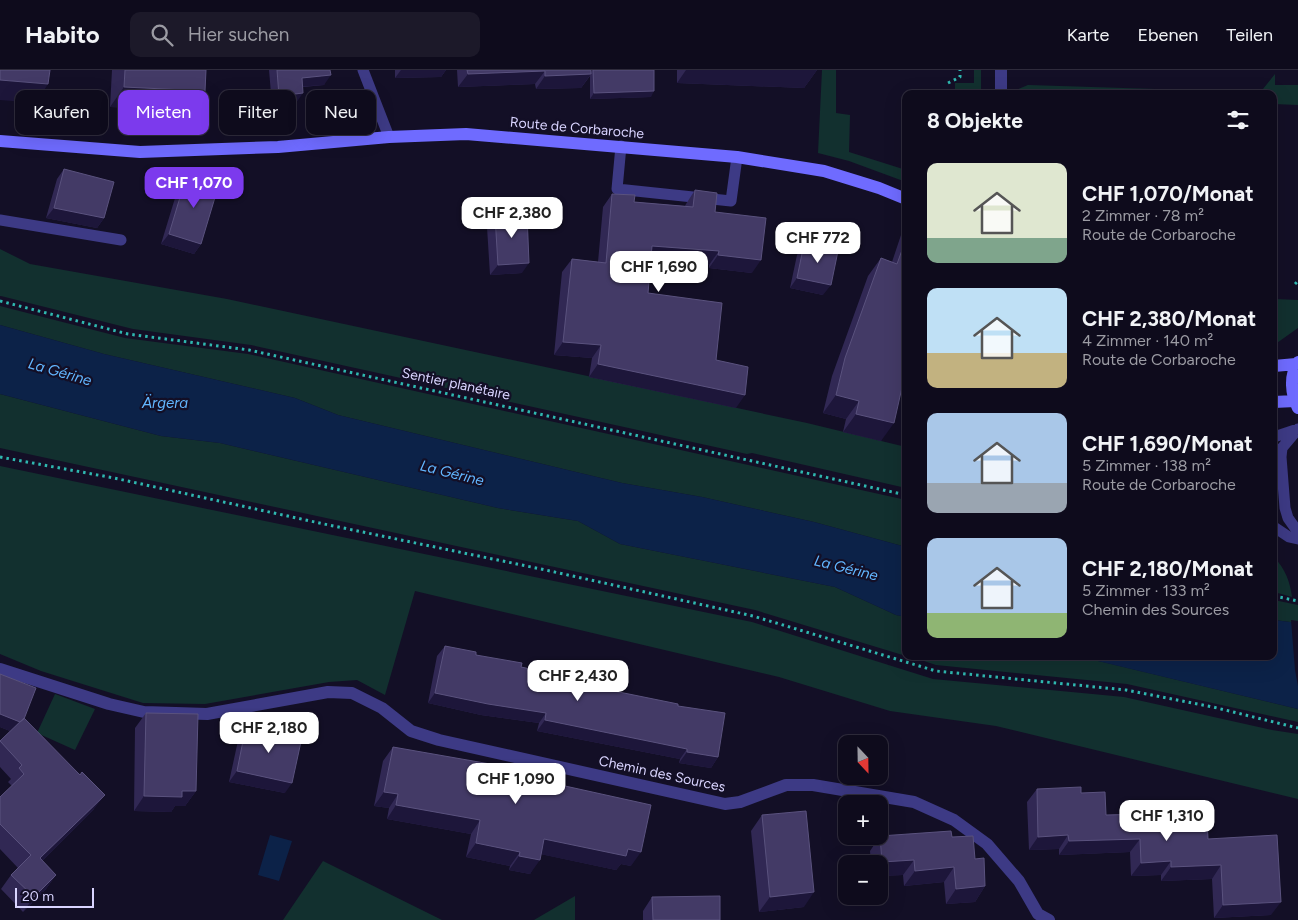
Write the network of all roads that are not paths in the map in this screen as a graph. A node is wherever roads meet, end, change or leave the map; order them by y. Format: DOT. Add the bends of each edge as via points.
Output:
graph roads {
  1 [pos="363,70"];
  2 [pos="1001,70"];
  3 [pos="1001,90"];
  4 [pos="389,136"];
  5 [pos="0,141"];
  6 [pos="620,146"];
  7 [pos="736,157"];
  8 [pos="902,197"];
  9 [pos="0,220"];
  10 [pos="121,240"];
  11 [pos="1297,363"];
  12 [pos="1277,366"];
  13 [pos="1277,402"];
  14 [pos="1296,405"];
  15 [pos="1298,429"];
  16 [pos="1277,436"];
  17 [pos="1277,529"];
  18 [pos="1298,532"];
  19 [pos="1298,539"];
  20 [pos="0,669"];
  21 [pos="1049,920"];
  1 -- 4 [label="lane"];
  2 -- 3 [label="street"];
  4 -- 5 [label="street, Route de Corbaroche" via="278,147 140,152"];
  4 -- 6 [label="street, Route de Corbaroche" via="466,134"];
  6 -- 7 [label="street, Route de Corbaroche"];
  6 -- 7 [label="lane" via="618,189 732,201"];
  7 -- 8 [label="street, Route de Corbaroche" via="824,171"];
  9 -- 10 [label="lane"];
  11 -- 12 [label="street"];
  11 -- 14 [label="street" via="1292,376"];
  13 -- 14 [label="street"];
  15 -- 16 [label="lane"];
  15 -- 18 [label="lane" via="1282,448 1281,457 1285,508"];
  17 -- 19 [label="lane"];
  20 -- 21 [label="street, Chemin des Sources" via="144,712 207,714 328,692 352,694 382,708 411,730 439,740 725,804 740,802 786,785 813,785 914,802 954,820 987,844 1019,881 1038,914"];
}
